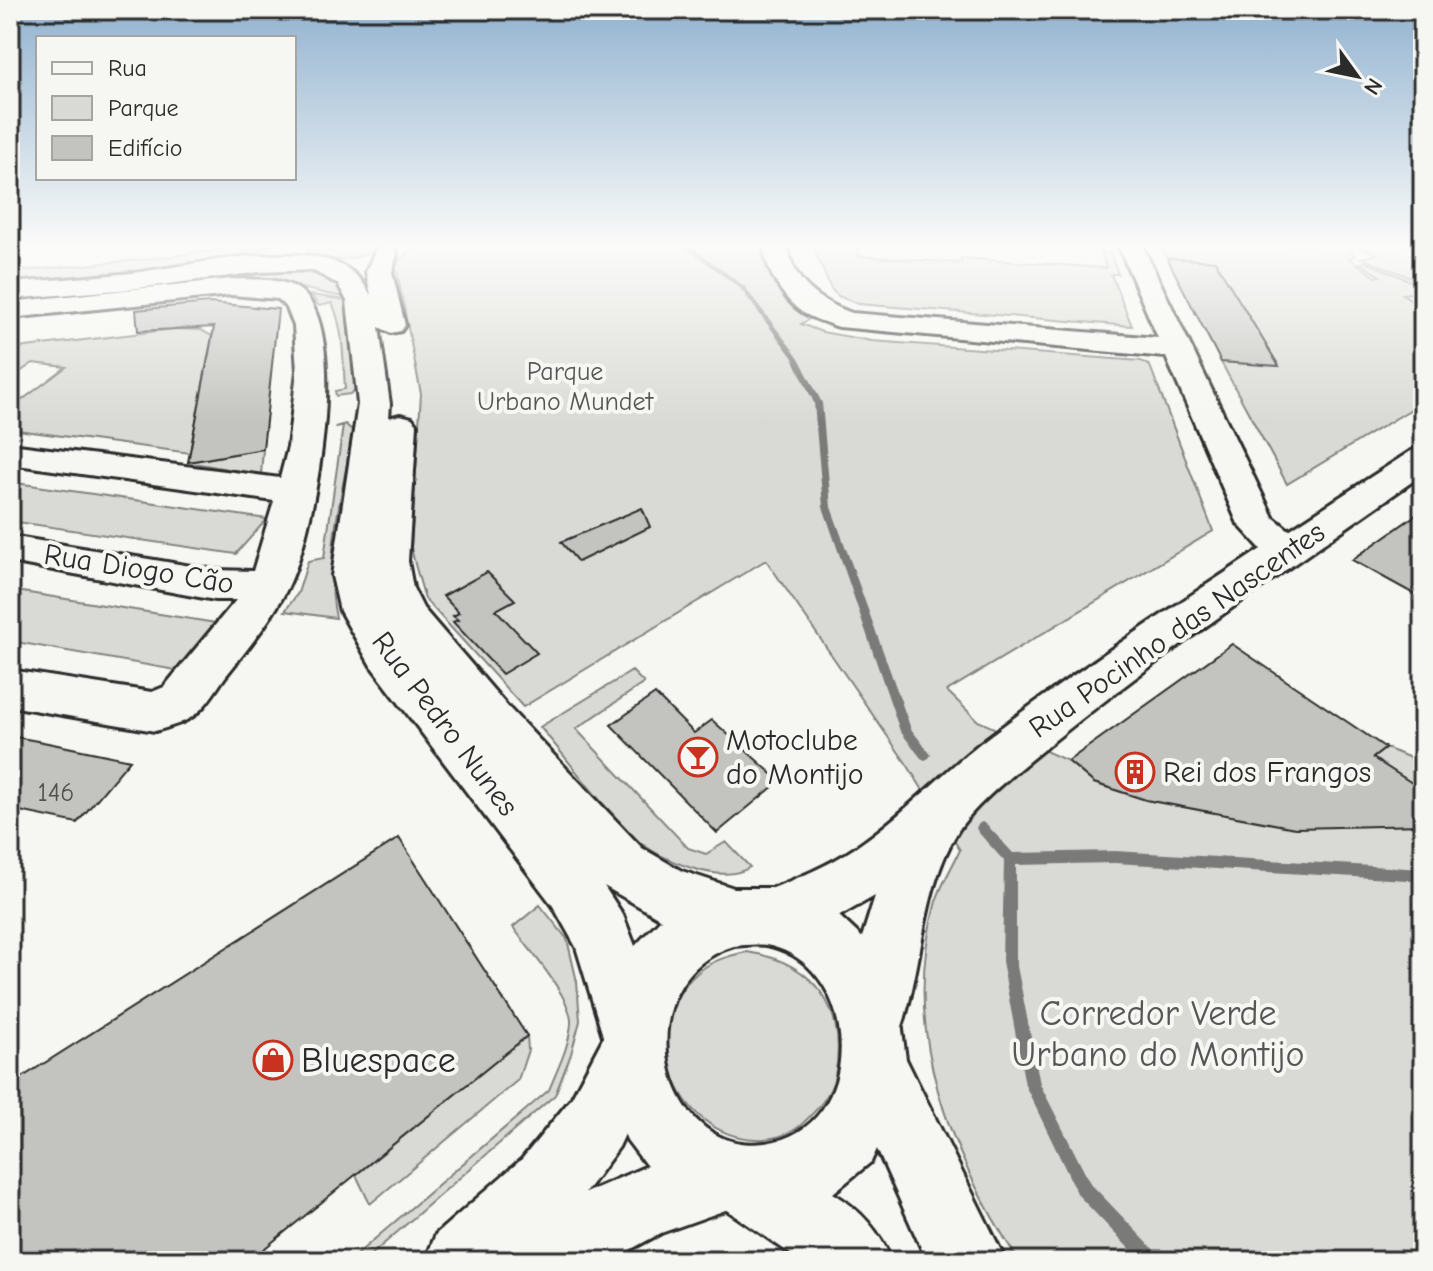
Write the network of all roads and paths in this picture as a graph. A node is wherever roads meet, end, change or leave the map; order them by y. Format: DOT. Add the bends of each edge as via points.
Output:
graph roads {
  1 [pos="65,304"];
  2 [pos="299,304"];
  3 [pos="362,304"];
  4 [pos="387,304"];
  5 [pos="808,304"];
  6 [pos="1157,304"];
  7 [pos="10,310"];
  8 [pos="1178,349"];
  9 [pos="10,454"];
  10 [pos="1423,458"];
  11 [pos="295,489"];
  12 [pos="10,549"];
  13 [pos="1289,551"];
  14 [pos="268,586"];
  15 [pos="10,688"];
  16 [pos="939,813"];
  17 [pos="753,917"];
  18 [pos="633,1040"];
  19 [pos="874,1045"];
  20 [pos="736,1178"];
  21 [pos="463,1261"];
  22 [pos="545,1261"];
  23 [pos="854,1261"];
  24 [pos="968,1261"];
  1 -- 7 [label="street"];
  2 -- 11 [label="street" via="308,326 312,371"];
  3 -- 18 [label="street, Rua Pedro Nunes" via="374,387 352,576 361,611 387,654 573,887 602,936"];
  4 -- 17 [label="street, Rua Pedro Nunes" via="402,400 388,561 392,588 406,617 622,866 667,894"];
  5 -- 8 [label="street" via="849,321"];
  6 -- 8 [label="street"];
  8 -- 13 [label="street" via="1257,524"];
  9 -- 11 [label="street" via="266,490"];
  10 -- 13 [label="street, Rua Pocinho das Nascentes"];
  11 -- 14 [label="street"];
  12 -- 14 [label="street, Rua Diogo Cão" via="215,585"];
  13 -- 16 [label="street, Rua Pocinho das Nascentes" via="1096,681 991,763"];
  14 -- 15 [label="street" via="191,688 169,707 132,710"];
  16 -- 17 [label="street, Rua Pocinho das Nascentes" via="874,867 816,898"];
  16 -- 19 [label="street, Rua Pocinho das Nascentes" via="911,868 886,950"];
  17 -- 18 [label="street, Rua Pedro Nunes" via="705,925 679,942 656,966 641,997"];
  17 -- 19 [label="street, Rua Pedro Nunes" via="805,929 835,952 859,984"];
  18 -- 20 [label="street, Rua Pedro Nunes" via="639,1089 658,1128 688,1158"];
  18 -- 21 [label="street" via="595,1123 547,1184"];
  19 -- 20 [label="street" via="867,1103 848,1136 820,1163 785,1178"];
  19 -- 24 [label="street, Rua Pedro Nunes" via="945,1220"];
  20 -- 22 [label="street" via="666,1193 622,1212"];
  20 -- 23 [label="street, Rua Pedro Nunes" via="820,1227"];
}
